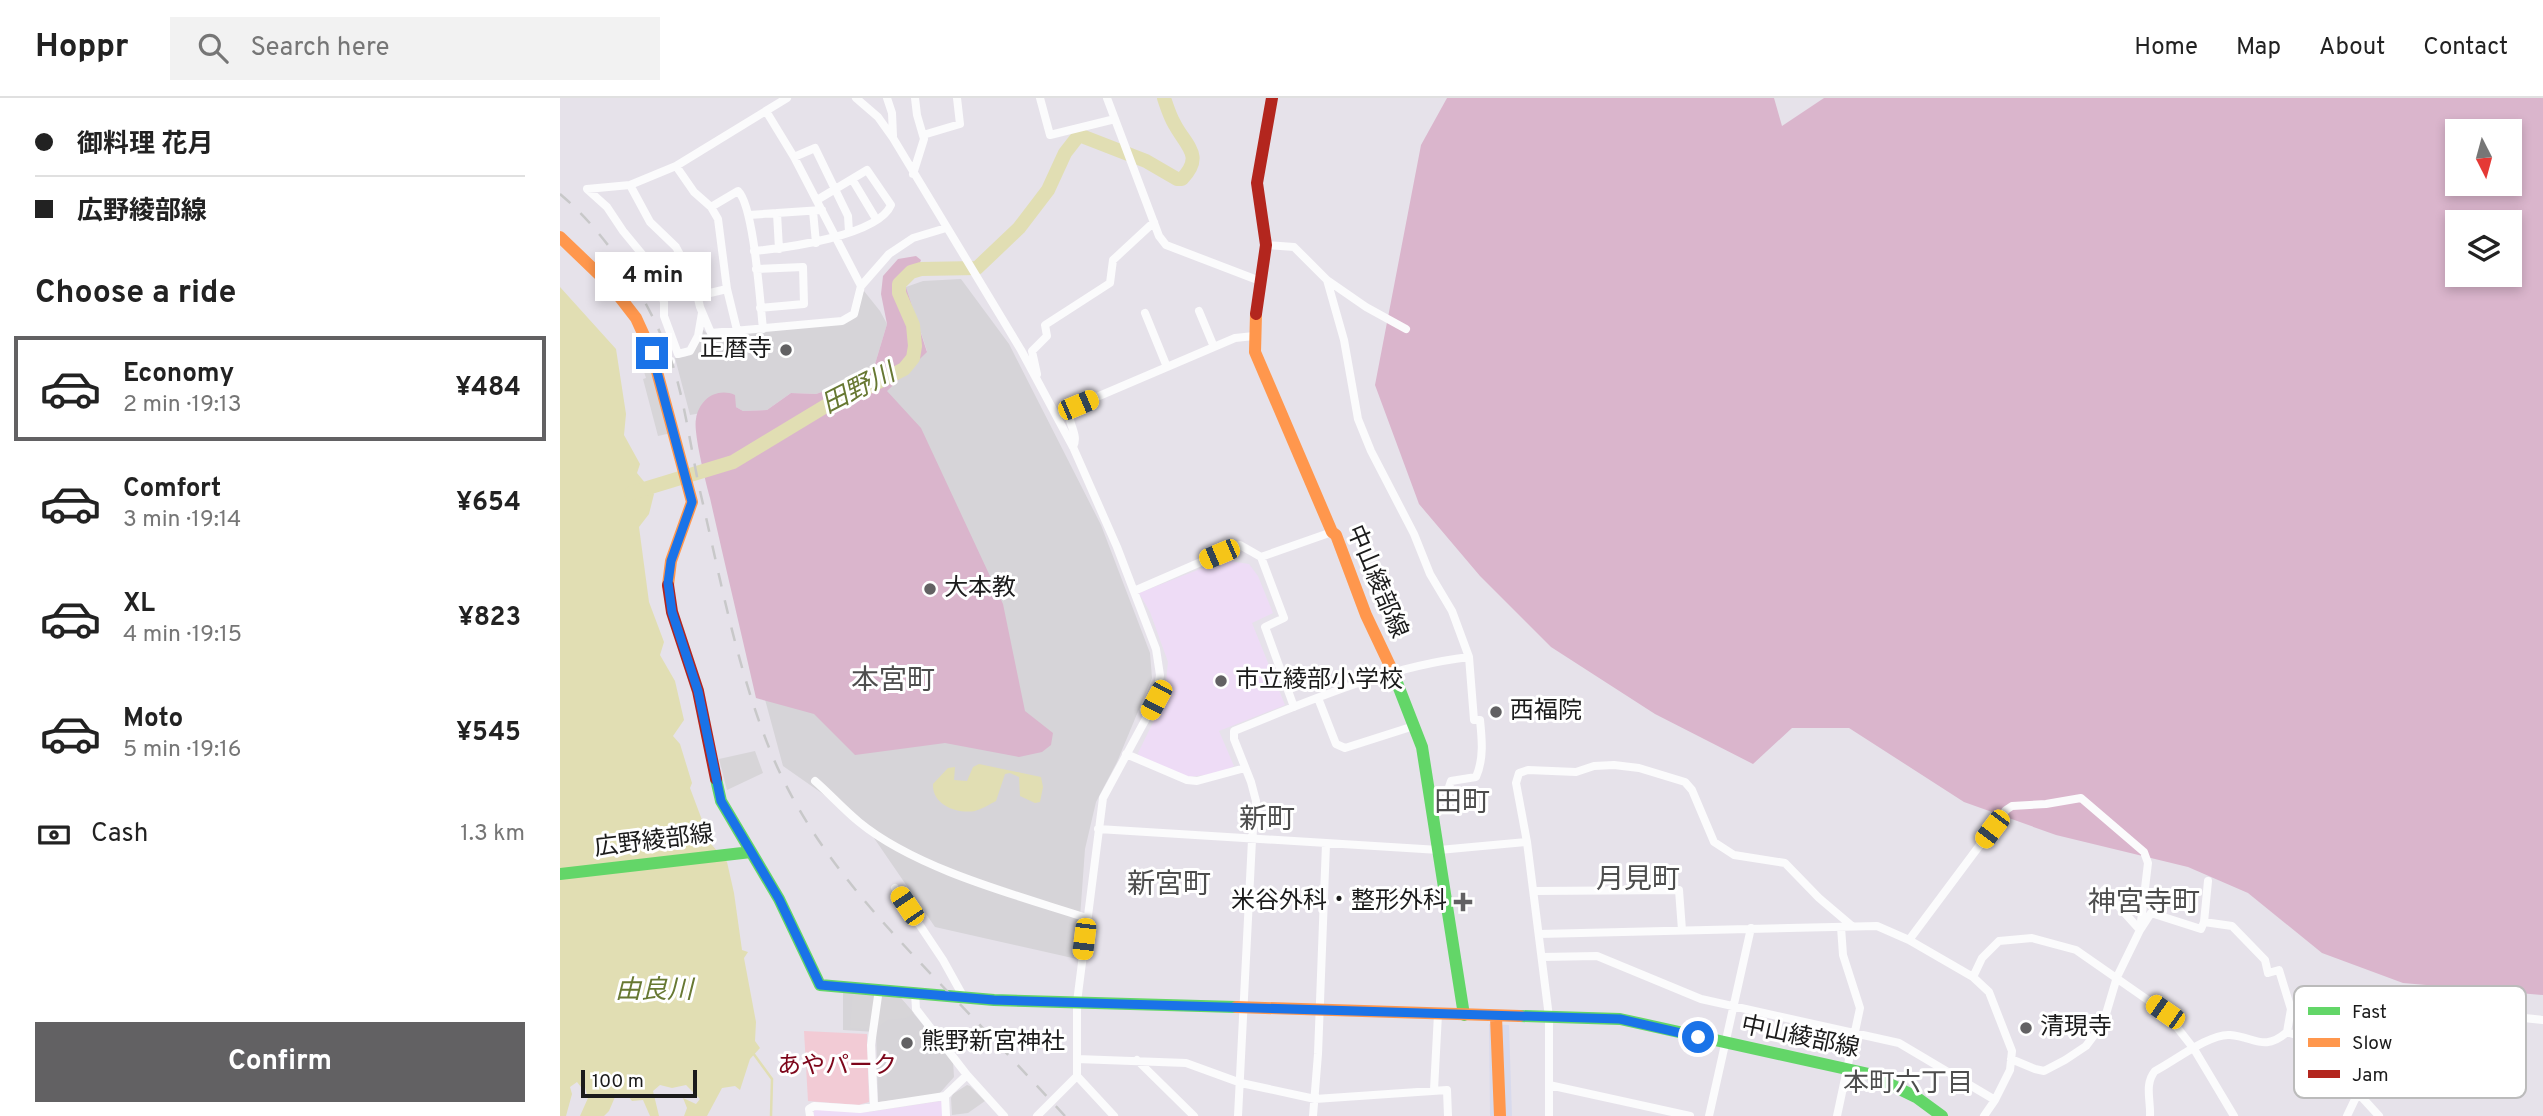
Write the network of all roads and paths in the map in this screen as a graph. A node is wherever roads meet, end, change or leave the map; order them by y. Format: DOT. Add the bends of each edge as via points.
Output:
graph roads {
  1 [pos="787,98"];
  2 [pos="856,98"];
  3 [pos="887,98"];
  4 [pos="915,98"];
  5 [pos="957,98"];
  6 [pos="1040,98"];
  7 [pos="1107,98"];
  8 [pos="1270,99"];
  9 [pos="766,111"];
  10 [pos="1115,119"];
  11 [pos="923,135"];
  12 [pos="893,138"];
  13 [pos="794,157"];
  14 [pos="676,166"];
  15 [pos="913,174"];
  16 [pos="852,179"];
  17 [pos="629,185"];
  18 [pos="835,189"];
  19 [pos="817,200"];
  20 [pos="712,207"];
  21 [pos="818,210"];
  22 [pos="777,214"];
  23 [pos="749,215"];
  24 [pos="876,219"];
  25 [pos="1154,222"];
  26 [pos="946,228"];
  27 [pos="849,232"];
  28 [pos="560,237"];
  29 [pos="836,237"];
  30 [pos="816,243"];
  31 [pos="1266,244"];
  32 [pos="779,249"];
  33 [pos="754,251"];
  34 [pos="756,269"];
  35 [pos="1327,280"];
  36 [pos="1260,281"];
  37 [pos="861,286"];
  38 [pos="727,289"];
  39 [pos="697,296"];
  40 [pos="761,308"];
  41 [pos="1199,311"];
  42 [pos="702,313"];
  43 [pos="1145,313"];
  44 [pos="763,329"];
  45 [pos="1406,329"];
  46 [pos="737,330"];
  47 [pos="1254,336"];
  48 [pos="1214,346"];
  49 [pos="671,361"];
  50 [pos="654,365"];
  51 [pos="1167,367"];
  52 [pos="1038,380"];
  53 [pos="1073,447"];
  54 [pos="1332,532"];
  55 [pos="1261,556"];
  56 [pos="1134,591"];
  57 [pos="1469,657"];
  58 [pos="1392,671"];
  59 [pos="1318,698"];
  60 [pos="1294,707"];
  61 [pos="1413,726"];
  62 [pos="1126,754"];
  63 [pos="1245,768"];
  64 [pos="816,781"];
  65 [pos="1430,791"];
  66 [pos="1098,829"];
  67 [pos="1252,840"];
  68 [pos="1527,842"];
  69 [pos="1326,844"];
  70 [pos="1439,850"];
  71 [pos="751,852"];
  72 [pos="560,874"];
  73 [pos="2208,881"];
  74 [pos="895,888"];
  75 [pos="2104,890"];
  76 [pos="1534,891"];
  77 [pos="1087,918"];
  78 [pos="2204,922"];
  79 [pos="1852,926"];
  80 [pos="1841,927"];
  81 [pos="1751,928"];
  82 [pos="1682,930"];
  83 [pos="2140,930"];
  84 [pos="1539,934"];
  85 [pos="1909,940"];
  86 [pos="1542,957"];
  87 [pos="1973,977"];
  88 [pos="2117,977"];
  89 [pos="879,989"];
  90 [pos="915,993"];
  91 [pos="963,996"];
  92 [pos="1077,1002"];
  93 [pos="1733,1005"];
  94 [pos="1244,1008"];
  95 [pos="1319,1011"];
  96 [pos="1438,1014"];
  97 [pos="1464,1015"];
  98 [pos="1496,1017"];
  99 [pos="1549,1017"];
  100 [pos="1856,1032"];
  101 [pos="2287,1032"];
  102 [pos="2294,1034"];
  103 [pos="1724,1043"];
  104 [pos="2194,1049"];
  105 [pos="1077,1059"];
  106 [pos="2011,1059"];
  107 [pos="1137,1060"];
  108 [pos="1846,1068"];
  109 [pos="967,1075"];
  110 [pos="1077,1076"];
  111 [pos="1241,1083"];
  112 [pos="1549,1085"];
  113 [pos="1434,1090"];
  114 [pos="945,1096"];
  115 [pos="2356,1098"];
  116 [pos="2363,1098"];
  117 [pos="1315,1099"];
  118 [pos="1995,1100"];
  119 [pos="874,1107"];
  120 [pos="810,1116"];
  121 [pos="946,1116"];
  122 [pos="1004,1116"];
  123 [pos="1037,1116"];
  124 [pos="1114,1116"];
  125 [pos="1194,1116"];
  126 [pos="1238,1116"];
  127 [pos="1313,1116"];
  128 [pos="1448,1116"];
  129 [pos="1500,1116"];
  130 [pos="1549,1116"];
  131 [pos="1690,1116"];
  132 [pos="1709,1116"];
  133 [pos="1836,1116"];
  134 [pos="1942,1116"];
  135 [pos="1984,1116"];
  136 [pos="2150,1116"];
  137 [pos="2234,1116"];
  138 [pos="2347,1116"];
  139 [pos="2379,1116"];
  1 -- 9 [label="street"];
  2 -- 12 [label="street"];
  3 -- 12 [label="street"];
  4 -- 11 [label="street"];
  5 -- 11 [label="street" via="960,124"];
  6 -- 10 [label="street" via="1050,135"];
  7 -- 10 [label="street"];
  8 -- 31 [label="main road, 中山綾部線" via="1257,183"];
  9 -- 13 [label="street"];
  9 -- 14 [label="street"];
  10 -- 25 [label="street"];
  11 -- 15 [label="street"];
  12 -- 15 [label="street"];
  13 -- 18 [label="street" via="815,148"];
  13 -- 19 [label="street"];
  14 -- 17 [label="street"];
  14 -- 20 [label="street" via="694,192"];
  15 -- 26 [label="street"];
  16 -- 18 [label="street"];
  16 -- 24 [label="street"];
  16 -- 24 [label="street" via="867,170 885,195 891,205 887,214"];
  17 -- 39 [label="street" via="650,222 676,247"];
  17 -- 42 [label="street" via="587,189 607,207 665,282 660,291 664,316 678,354 690,351"];
  18 -- 19 [label="street"];
  18 -- 27 [label="street" via="848,216"];
  19 -- 21 [label="street"];
  20 -- 23 [label="street" via="738,191"];
  20 -- 38 [label="street" via="718,219"];
  21 -- 22 [label="street"];
  21 -- 29 [label="street"];
  21 -- 30 [label="street"];
  22 -- 23 [label="street"];
  22 -- 32 [label="street"];
  23 -- 33 [label="street"];
  24 -- 27 [label="street"];
  25 -- 36 [label="street" via="1166,245"];
  25 -- 52 [label="street" via="1113,260 1110,283 1045,324 1047,337 1032,351"];
  26 -- 37 [label="street" via="902,245"];
  26 -- 52 [label="street"];
  27 -- 29 [label="street"];
  28 -- 50 [label="main road, 広野綾部線" via="596,270 636,318"];
  29 -- 30 [label="street"];
  29 -- 37 [label="street"];
  30 -- 32 [label="street"];
  31 -- 35 [label="street" via="1294,247"];
  31 -- 36 [label="main road, 中山綾部線"];
  32 -- 33 [label="street"];
  33 -- 34 [label="street"];
  34 -- 40 [label="street"];
  34 -- 40 [label="street" via="803,267 804,304"];
  35 -- 45 [label="street"];
  35 -- 57 [label="street" via="1359,419 1371,451 1452,611"];
  36 -- 47 [label="main road, 中山綾部線"];
  37 -- 44 [label="street" via="854,314 842,321"];
  38 -- 39 [label="street"];
  38 -- 46 [label="street"];
  39 -- 42 [label="street"];
  40 -- 44 [label="street"];
  41 -- 48 [label="street"];
  42 -- 46 [label="street" via="711,333"];
  43 -- 51 [label="street"];
  44 -- 46 [label="street"];
  47 -- 48 [label="street"];
  47 -- 54 [label="main road, 中山綾部線" via="1255,352"];
  48 -- 51 [label="street"];
  49 -- 50 [label="street"];
  50 -- 71 [label="main road, 広野綾部線" via="692,502 671,561 672,612 698,691 721,801"];
  51 -- 53 [label="street" via="1078,405 1069,413 1076,433"];
  52 -- 53 [label="street"];
  53 -- 56 [label="street"];
  54 -- 55 [label="street"];
  54 -- 58 [label="main road, 中山綾部線"];
  55 -- 56 [label="street" via="1240,545"];
  55 -- 60 [label="street" via="1284,618 1265,627"];
  56 -- 62 [label="street" via="1156,649 1160,675 1156,700"];
  57 -- 58 [label="street"];
  57 -- 65 [label="street" via="1474,720 1480,720 1480,767 1476,776 1451,781 1448,790"];
  58 -- 59 [label="street"];
  58 -- 61 [label="main road, 中山綾部線"];
  59 -- 60 [label="street"];
  59 -- 61 [label="street" via="1336,744 1345,748"];
  60 -- 63 [label="street" via="1234,731"];
  61 -- 65 [label="main road, 中山綾部線"];
  62 -- 63 [label="street" via="1187,780"];
  62 -- 66 [label="street" via="1103,798"];
  63 -- 67 [label="street" via="1256,801"];
  64 -- 77 [label="street" via="860,823 910,853 987,886"];
  65 -- 70 [label="main road, 中山綾部線"];
  66 -- 67 [label="street"];
  66 -- 77 [label="street"];
  67 -- 69 [label="street"];
  67 -- 94 [label="street"];
  68 -- 70 [label="street"];
  68 -- 76 [label="street"];
  68 -- 79 [label="street" via="1516,783 1519,773 1639,768 1685,782 1714,842 1734,855 1785,863"];
  69 -- 70 [label="street"];
  69 -- 95 [label="street"];
  70 -- 97 [label="main road, 中山綾部線"];
  71 -- 72 [label="main road, 広野綾部線"];
  71 -- 89 [label="main road" via="820,985"];
  73 -- 78 [label="street"];
  74 -- 91 [label="street"];
  75 -- 83 [label="street"];
  76 -- 82 [label="street" via="1679,890"];
  76 -- 84 [label="street"];
  77 -- 92 [label="street"];
  78 -- 83 [label="street" via="2201,929 2151,913"];
  78 -- 101 [label="street" via="2232,926 2265,960 2268,973 2279,970 2291,1009"];
  79 -- 80 [label="street"];
  79 -- 85 [label="street" via="1877,926"];
  80 -- 81 [label="street"];
  80 -- 100 [label="street" via="1843,955 1860,1008"];
  81 -- 82 [label="street"];
  81 -- 93 [label="street"];
  82 -- 84 [label="street"];
  83 -- 85 [label="street" via="2148,863 2144,852 2087,800 2076,797 2006,810"];
  83 -- 88 [label="street"];
  84 -- 86 [label="street"];
  85 -- 87 [label="street"];
  86 -- 93 [label="street" via="1597,957 1701,999"];
  86 -- 99 [label="street"];
  87 -- 88 [label="street" via="1982,958 1999,941 2032,938 2076,950"];
  87 -- 106 [label="street" via="1989,992 2006,1031"];
  88 -- 104 [label="street" via="2165,1012"];
  88 -- 106 [label="street" via="2106,1014 2086,1045 2044,1071"];
  89 -- 90 [label="main road"];
  89 -- 119 [label="street" via="871,1045"];
  90 -- 91 [label="main road"];
  90 -- 109 [label="street" via="916,1009"];
  91 -- 92 [label="main road"];
  92 -- 94 [label="main road"];
  92 -- 105 [label="street"];
  93 -- 100 [label="street"];
  93 -- 103 [label="street"];
  94 -- 95 [label="main road"];
  94 -- 111 [label="street"];
  95 -- 96 [label="main road"];
  95 -- 117 [label="street"];
  96 -- 97 [label="main road"];
  96 -- 113 [label="street"];
  97 -- 98 [label="main road, 中山綾部線"];
  98 -- 99 [label="main road, 中山綾部線"];
  98 -- 129 [label="main road"];
  99 -- 103 [label="main road, 中山綾部線" via="1620,1019"];
  99 -- 112 [label="street"];
  100 -- 108 [label="street"];
  100 -- 118 [label="street" via="1899,1043"];
  101 -- 102 [label="street"];
  101 -- 104 [label="street" via="2268,1044 2227,1034"];
  103 -- 108 [label="main road, 中山綾部線"];
  103 -- 132 [label="street"];
  104 -- 136 [label="street" via="2150,1077"];
  104 -- 137 [label="street"];
  105 -- 107 [label="street"];
  105 -- 110 [label="street"];
  106 -- 118 [label="street"];
  107 -- 111 [label="street" via="1186,1063"];
  107 -- 125 [label="street"];
  108 -- 133 [label="street"];
  108 -- 134 [label="main road, 中山綾部線" via="1916,1097"];
  109 -- 114 [label="street"];
  109 -- 122 [label="street"];
  110 -- 123 [label="street"];
  110 -- 124 [label="street"];
  111 -- 117 [label="street"];
  111 -- 126 [label="street"];
  112 -- 130 [label="street"];
  112 -- 131 [label="street"];
  113 -- 117 [label="street"];
  113 -- 128 [label="street" via="1447,1090"];
  114 -- 119 [label="street"];
  114 -- 121 [label="street"];
  115 -- 138 [label="street"];
  116 -- 139 [label="street"];
  117 -- 127 [label="street"];
  118 -- 135 [label="street"];
  119 -- 120 [label="street" via="814,1106"];
}
